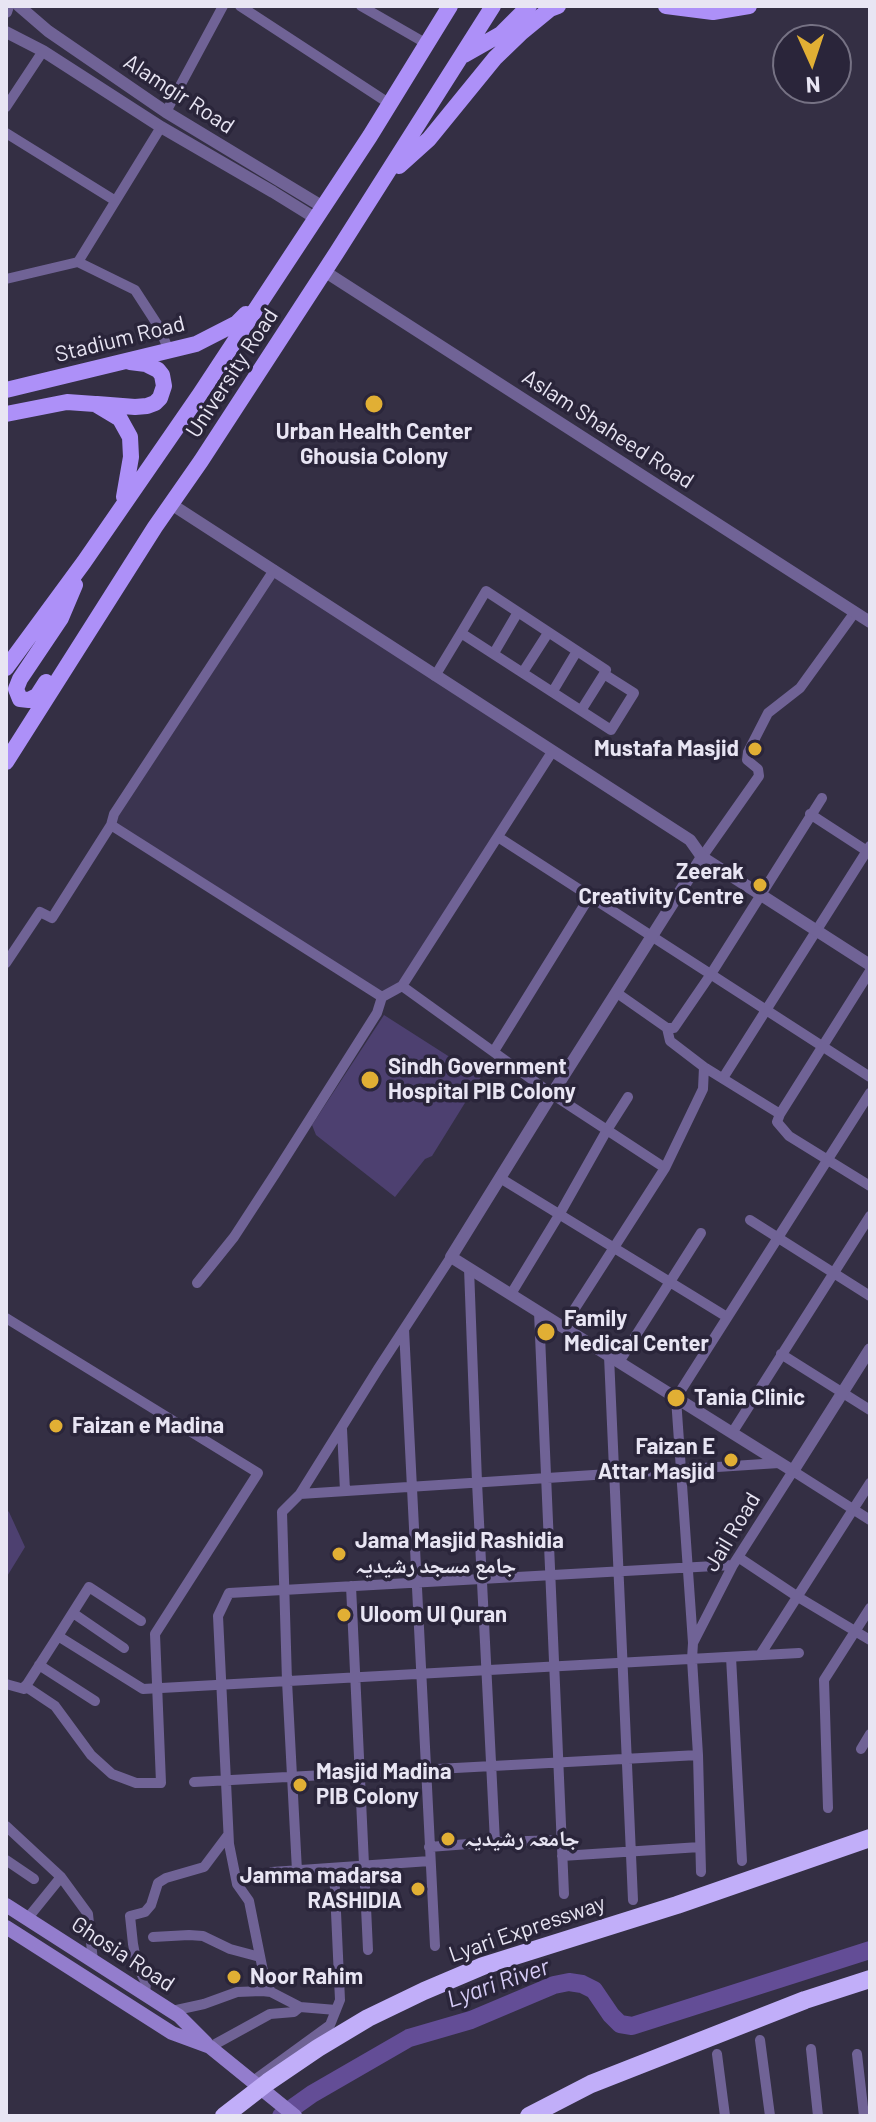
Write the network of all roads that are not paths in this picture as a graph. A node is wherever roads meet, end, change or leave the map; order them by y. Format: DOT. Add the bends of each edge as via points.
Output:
graph roads {
  1 [pos="19,6"];
  2 [pos="223,6"];
  3 [pos="240,6"];
  4 [pos="361,6"];
  5 [pos="450,6"];
  6 [pos="493,6"];
  7 [pos="529,6"];
  8 [pos="558,6"];
  9 [pos="666,6"];
  10 [pos="749,6"];
  11 [pos="6,32"];
  12 [pos="427,44"];
  13 [pos="43,51"];
  14 [pos="463,56"];
  15 [pos="390,104"];
  16 [pos="6,107"];
  17 [pos="166,112"];
  18 [pos="161,127"];
  19 [pos="6,133"];
  20 [pos="382,181"];
  21 [pos="114,200"];
  22 [pos="319,212"];
  23 [pos="78,262"];
  24 [pos="324,271"];
  25 [pos="6,279"];
  26 [pos="273,284"];
  27 [pos="169,350"];
  28 [pos="121,361"];
  29 [pos="6,390"];
  30 [pos="95,404"];
  31 [pos="6,414"];
  32 [pos="171,504"];
  33 [pos="122,506"];
  34 [pos="84,562"];
  35 [pos="274,570"];
  36 [pos="518,612"];
  37 [pos="855,612"];
  38 [pos="870,622"];
  39 [pos="461,633"];
  40 [pos="548,633"];
  41 [pos="87,637"];
  42 [pos="577,651"];
  43 [pos="494,653"];
  44 [pos="6,668"];
  45 [pos="523,672"];
  46 [pos="604,674"];
  47 [pos="435,676"];
  48 [pos="553,691"];
  49 [pos="582,709"];
  50 [pos="552,752"];
  51 [pos="6,762"];
  52 [pos="822,798"];
  53 [pos="810,814"];
  54 [pos="111,825"];
  55 [pos="498,837"];
  56 [pos="869,850"];
  57 [pos="702,857"];
  58 [pos="761,895"];
  59 [pos="590,896"];
  60 [pos="816,930"];
  61 [pos="653,937"];
  62 [pos="6,963"];
  63 [pos="870,968"];
  64 [pos="711,974"];
  65 [pos="402,986"];
  66 [pos="617,993"];
  67 [pos="382,997"];
  68 [pos="766,1010"];
  69 [pos="667,1028"];
  70 [pos="823,1046"];
  71 [pos="494,1051"];
  72 [pos="704,1067"];
  73 [pos="870,1077"];
  74 [pos="723,1078"];
  75 [pos="870,1093"];
  76 [pos="552,1094"];
  77 [pos="628,1097"];
  78 [pos="780,1114"];
  79 [pos="607,1130"];
  80 [pos="827,1160"];
  81 [pos="665,1168"];
  82 [pos="500,1178"];
  83 [pos="870,1186"];
  84 [pos="559,1215"];
  85 [pos="870,1216"];
  86 [pos="750,1220"];
  87 [pos="701,1233"];
  88 [pos="778,1238"];
  89 [pos="613,1247"];
  90 [pos="451,1257"];
  91 [pos="469,1268"];
  92 [pos="833,1273"];
  93 [pos="197,1283"];
  94 [pos="671,1283"];
  95 [pos="511,1294"];
  96 [pos="870,1296"];
  97 [pos="539,1312"];
  98 [pos="727,1317"];
  99 [pos="6,1318"];
  100 [pos="563,1327"];
  101 [pos="404,1329"];
  102 [pos="870,1349"];
  103 [pos="781,1354"];
  104 [pos="614,1359"];
  105 [pos="843,1393"];
  106 [pos="676,1398"];
  107 [pos="870,1410"];
  108 [pos="342,1427"];
  109 [pos="732,1433"];
  110 [pos="779,1463"];
  111 [pos="681,1469"];
  112 [pos="793,1471"];
  113 [pos="615,1473"];
  114 [pos="546,1478"];
  115 [pos="477,1482"];
  116 [pos="870,1483"];
  117 [pos="412,1486"];
  118 [pos="345,1491"];
  119 [pos="300,1494"];
  120 [pos="853,1509"];
  121 [pos="870,1520"];
  122 [pos="736,1561"];
  123 [pos="688,1568"];
  124 [pos="619,1572"];
  125 [pos="550,1575"];
  126 [pos="482,1579"];
  127 [pos="417,1583"];
  128 [pos="351,1586"];
  129 [pos="284,1590"];
  130 [pos="798,1597"];
  131 [pos="870,1608"];
  132 [pos="73,1613"];
  133 [pos="141,1621"];
  134 [pos="856,1631"];
  135 [pos="58,1636"];
  136 [pos="870,1640"];
  137 [pos="693,1643"];
  138 [pos="124,1648"];
  139 [pos="799,1653"];
  140 [pos="760,1655"];
  141 [pos="731,1657"];
  142 [pos="692,1659"];
  143 [pos="623,1663"];
  144 [pos="39,1665"];
  145 [pos="554,1667"];
  146 [pos="487,1670"];
  147 [pos="421,1674"];
  148 [pos="355,1678"];
  149 [pos="287,1681"];
  150 [pos="6,1684"];
  151 [pos="221,1685"];
  152 [pos="25,1686"];
  153 [pos="156,1688"];
  154 [pos="95,1701"];
  155 [pos="870,1734"];
  156 [pos="861,1749"];
  157 [pos="698,1755"];
  158 [pos="627,1759"];
  159 [pos="558,1763"];
  160 [pos="492,1766"];
  161 [pos="426,1769"];
  162 [pos="360,1773"];
  163 [pos="291,1777"];
  164 [pos="226,1780"];
  165 [pos="194,1782"];
  166 [pos="828,1808"];
  167 [pos="6,1826"];
  168 [pos="228,1835"];
  169 [pos="870,1838"];
  170 [pos="561,1840"];
  171 [pos="495,1842"];
  172 [pos="429,1847"];
  173 [pos="700,1847"];
  174 [pos="631,1851"];
  175 [pos="562,1856"];
  176 [pos="6,1860"];
  177 [pos="430,1861"];
  178 [pos="742,1861"];
  179 [pos="364,1866"];
  180 [pos="334,1868"];
  181 [pos="297,1871"];
  182 [pos="272,1872"];
  183 [pos="701,1872"];
  184 [pos="61,1877"];
  185 [pos="34,1879"];
  186 [pos="564,1894"];
  187 [pos="633,1900"];
  188 [pos="6,1905"];
  189 [pos="27,1919"];
  190 [pos="6,1927"];
  191 [pos="153,1937"];
  192 [pos="435,1946"];
  193 [pos="368,1950"];
  194 [pos="260,1957"];
  195 [pos="93,1961"];
  196 [pos="870,1979"];
  197 [pos="271,1992"];
  198 [pos="145,1994"];
  199 [pos="300,2007"];
  200 [pos="336,2010"];
  201 [pos="172,2011"];
  202 [pos="760,2040"];
  203 [pos="210,2047"];
  204 [pos="811,2049"];
  205 [pos="717,2054"];
  206 [pos="857,2054"];
  207 [pos="255,2083"];
  208 [pos="224,2116"];
  209 [pos="295,2116"];
  210 [pos="529,2116"];
  211 [pos="725,2116"];
  212 [pos="770,2116"];
  213 [pos="818,2116"];
  214 [pos="864,2116"];
  1 -- 17 [label="street, Alamgir Road"];
  2 -- 17 [label="street"];
  3 -- 15 [label="street"];
  4 -- 12 [label="street"];
  5 -- 12 [label="main road, University Road"];
  6 -- 14 [label="main road, University Road"];
  7 -- 14 [label="main road" via="501,34"];
  8 -- 20 [label="main road" via="495,58 429,139"];
  9 -- 10 [label="main road" via="713,12"];
  11 -- 13 [label="street, Alamgir Road"];
  12 -- 15 [label="main road, University Road"];
  13 -- 16 [label="street"];
  13 -- 18 [label="street, Alamgir Road"];
  14 -- 20 [label="main road, University Road"];
  15 -- 22 [label="main road, University Road"];
  17 -- 22 [label="street, Alamgir Road"];
  18 -- 21 [label="street"];
  18 -- 22 [label="street, Alamgir Road"];
  19 -- 21 [label="street"];
  20 -- 24 [label="main road, University Road"];
  21 -- 23 [label="street"];
  22 -- 26 [label="main road, University Road"];
  23 -- 25 [label="street"];
  23 -- 27 [label="street" via="135,290"];
  24 -- 32 [label="main road, University Road"];
  24 -- 37 [label="street, Aslam Shaheed Road"];
  26 -- 27 [label="main road, Stadium Road" via="237,323 196,344"];
  26 -- 33 [label="main road, University Road"];
  27 -- 28 [label="main road, Stadium Road"];
  28 -- 29 [label="main road, Stadium Road"];
  28 -- 30 [label="main road" via="158,370 164,386 160,398 135,407"];
  30 -- 31 [label="main road" via="67,402"];
  30 -- 33 [label="main road" via="120,419 130,437"];
  32 -- 35 [label="street"];
  32 -- 41 [label="main road, University Road"];
  33 -- 34 [label="main road, University Road"];
  34 -- 41 [label="main road" via="61,618 20,679 20,699 37,696 60,661"];
  34 -- 44 [label="main road, University Road"];
  35 -- 47 [label="street"];
  35 -- 54 [label="street"];
  36 -- 39 [label="street" via="486,591"];
  36 -- 40 [label="street"];
  36 -- 43 [label="street"];
  37 -- 38 [label="street, Aslam Shaheed Road"];
  37 -- 57 [label="street" via="800,688 768,713 748,752 747,760 759,776"];
  39 -- 43 [label="street"];
  39 -- 47 [label="street"];
  40 -- 42 [label="street"];
  40 -- 45 [label="street"];
  41 -- 51 [label="main road, University Road"];
  42 -- 46 [label="street" via="606,670"];
  42 -- 48 [label="street"];
  43 -- 45 [label="street"];
  45 -- 48 [label="street"];
  46 -- 49 [label="street"];
  46 -- 49 [label="street" via="634,693 611,730"];
  47 -- 50 [label="street"];
  48 -- 49 [label="street"];
  50 -- 55 [label="street"];
  50 -- 57 [label="street" via="690,840"];
  52 -- 53 [label="street"];
  53 -- 56 [label="street"];
  53 -- 58 [label="street"];
  54 -- 62 [label="street" via="52,918 40,912"];
  54 -- 67 [label="street"];
  55 -- 59 [label="street"];
  55 -- 65 [label="street"];
  56 -- 60 [label="street"];
  57 -- 58 [label="street"];
  57 -- 61 [label="street"];
  58 -- 60 [label="street"];
  58 -- 64 [label="street"];
  59 -- 61 [label="street"];
  59 -- 71 [label="street"];
  60 -- 63 [label="street"];
  60 -- 68 [label="street"];
  61 -- 64 [label="street"];
  61 -- 66 [label="street"];
  63 -- 70 [label="street"];
  64 -- 68 [label="street"];
  64 -- 69 [label="street" via="674,1028"];
  65 -- 67 [label="street"];
  65 -- 71 [label="street"];
  66 -- 69 [label="street"];
  66 -- 76 [label="street"];
  67 -- 93 [label="street" via="275,1174"];
  68 -- 70 [label="street"];
  68 -- 74 [label="street"];
  69 -- 72 [label="street" via="670,1041"];
  70 -- 73 [label="street"];
  70 -- 78 [label="street"];
  71 -- 76 [label="street"];
  72 -- 74 [label="street"];
  72 -- 81 [label="street" via="703,1089"];
  74 -- 78 [label="street"];
  75 -- 80 [label="street"];
  76 -- 79 [label="street"];
  76 -- 82 [label="street"];
  77 -- 79 [label="street"];
  78 -- 80 [label="street" via="777,1122 789,1136"];
  79 -- 81 [label="street"];
  79 -- 84 [label="street"];
  80 -- 83 [label="street"];
  80 -- 88 [label="street"];
  81 -- 89 [label="street"];
  82 -- 84 [label="street"];
  82 -- 90 [label="street"];
  84 -- 89 [label="street"];
  84 -- 95 [label="street"];
  85 -- 92 [label="street"];
  86 -- 88 [label="street"];
  87 -- 94 [label="street"];
  88 -- 92 [label="street"];
  88 -- 98 [label="street"];
  89 -- 94 [label="street"];
  89 -- 100 [label="street"];
  90 -- 91 [label="street"];
  90 -- 101 [label="street"];
  91 -- 95 [label="street"];
  91 -- 115 [label="street"];
  92 -- 96 [label="street"];
  92 -- 103 [label="street"];
  94 -- 98 [label="street"];
  94 -- 104 [label="street"];
  95 -- 97 [label="street"];
  97 -- 100 [label="street"];
  97 -- 114 [label="street"];
  98 -- 106 [label="street"];
  99 -- 153 [label="street" via="258,1473 155,1634"];
  100 -- 104 [label="street"];
  101 -- 108 [label="street"];
  101 -- 117 [label="street"];
  102 -- 105 [label="street, Jail Road"];
  103 -- 105 [label="street"];
  103 -- 109 [label="street"];
  104 -- 106 [label="street"];
  104 -- 113 [label="street"];
  105 -- 107 [label="street"];
  105 -- 112 [label="street, Jail Road"];
  106 -- 109 [label="street"];
  106 -- 111 [label="street"];
  108 -- 118 [label="street"];
  108 -- 119 [label="street"];
  109 -- 110 [label="street"];
  110 -- 111 [label="street"];
  110 -- 112 [label="street"];
  111 -- 113 [label="street"];
  111 -- 123 [label="street"];
  112 -- 120 [label="street"];
  112 -- 122 [label="street, Jail Road"];
  113 -- 114 [label="street"];
  113 -- 124 [label="street"];
  114 -- 115 [label="street"];
  114 -- 125 [label="street"];
  115 -- 117 [label="street"];
  115 -- 126 [label="street"];
  116 -- 120 [label="street"];
  117 -- 118 [label="street"];
  117 -- 127 [label="street"];
  118 -- 119 [label="street"];
  119 -- 129 [label="street" via="282,1512"];
  120 -- 121 [label="street"];
  120 -- 130 [label="street"];
  122 -- 123 [label="street"];
  122 -- 130 [label="street"];
  122 -- 137 [label="street, Jail Road"];
  123 -- 124 [label="street"];
  123 -- 137 [label="street"];
  124 -- 125 [label="street"];
  124 -- 143 [label="street"];
  125 -- 126 [label="street"];
  125 -- 145 [label="street"];
  126 -- 127 [label="street"];
  126 -- 146 [label="street"];
  127 -- 128 [label="street"];
  127 -- 147 [label="street"];
  128 -- 129 [label="street"];
  128 -- 148 [label="street"];
  129 -- 149 [label="street"];
  129 -- 151 [label="street" via="229,1593 218,1616"];
  130 -- 134 [label="street"];
  130 -- 140 [label="street"];
  131 -- 134 [label="street"];
  132 -- 133 [label="street" via="89,1587"];
  132 -- 135 [label="street"];
  132 -- 138 [label="street"];
  134 -- 136 [label="street"];
  134 -- 166 [label="street" via="824,1680"];
  135 -- 144 [label="street"];
  135 -- 153 [label="street" via="143,1689"];
  137 -- 142 [label="street, Jail Road"];
  139 -- 140 [label="street"];
  140 -- 141 [label="street"];
  141 -- 142 [label="street"];
  141 -- 178 [label="street"];
  142 -- 143 [label="street"];
  142 -- 157 [label="street, Jail Road"];
  143 -- 145 [label="street"];
  143 -- 158 [label="street"];
  144 -- 152 [label="street"];
  144 -- 154 [label="street"];
  145 -- 146 [label="street"];
  145 -- 159 [label="street"];
  146 -- 147 [label="street"];
  146 -- 160 [label="street"];
  147 -- 148 [label="street"];
  147 -- 161 [label="street"];
  148 -- 149 [label="street"];
  148 -- 162 [label="street"];
  149 -- 151 [label="street"];
  149 -- 163 [label="street"];
  150 -- 152 [label="street"];
  151 -- 153 [label="street"];
  151 -- 164 [label="street"];
  152 -- 153 [label="street" via="55,1706 112,1774 136,1783 161,1783"];
  155 -- 156 [label="street"];
  157 -- 158 [label="street"];
  157 -- 173 [label="street, Jail Road"];
  158 -- 159 [label="street"];
  158 -- 174 [label="street"];
  159 -- 160 [label="street"];
  159 -- 170 [label="street"];
  160 -- 161 [label="street"];
  160 -- 171 [label="street"];
  161 -- 162 [label="street"];
  161 -- 172 [label="street"];
  162 -- 163 [label="street"];
  162 -- 179 [label="street"];
  163 -- 164 [label="street"];
  163 -- 181 [label="street"];
  164 -- 165 [label="street"];
  164 -- 168 [label="street"];
  167 -- 184 [label="street"];
  168 -- 194 [label="street"];
  168 -- 198 [label="street" via="204,1867 158,1883 151,1905 130,1916"];
  169 -- 208 [label="highway, Lyari Expressway" via="424,1991 318,2048"];
  170 -- 171 [label="street"];
  170 -- 175 [label="street"];
  171 -- 172 [label="street"];
  172 -- 177 [label="street"];
  173 -- 174 [label="street"];
  173 -- 183 [label="street, Jail Road"];
  174 -- 175 [label="street"];
  174 -- 187 [label="street"];
  175 -- 186 [label="street"];
  176 -- 185 [label="street"];
  177 -- 179 [label="street"];
  177 -- 192 [label="street"];
  179 -- 180 [label="street"];
  179 -- 193 [label="street"];
  180 -- 181 [label="street"];
  180 -- 200 [label="street" via="340,2000"];
  181 -- 182 [label="street"];
  184 -- 189 [label="street"];
  184 -- 195 [label="street" via="88,1914"];
  188 -- 189 [label="main road, Ghosia Road"];
  189 -- 195 [label="main road, Ghosia Road"];
  190 -- 203 [label="main road" via="172,2033"];
  191 -- 194 [label="street" via="203,1936"];
  194 -- 197 [label="street"];
  195 -- 198 [label="main road, Ghosia Road"];
  196 -- 210 [label="highway" via="591,2084"];
  197 -- 199 [label="street"];
  197 -- 201 [label="street" via="237,1992"];
  198 -- 201 [label="main road, Ghosia Road"];
  199 -- 200 [label="street"];
  199 -- 203 [label="street" via="270,2014"];
  200 -- 207 [label="street" via="330,2025"];
  201 -- 203 [label="main road, Ghosia Road"];
  202 -- 212 [label="street"];
  203 -- 207 [label="main road"];
  204 -- 213 [label="street"];
  205 -- 211 [label="street"];
  206 -- 214 [label="street"];
  207 -- 209 [label="main road"];
}
